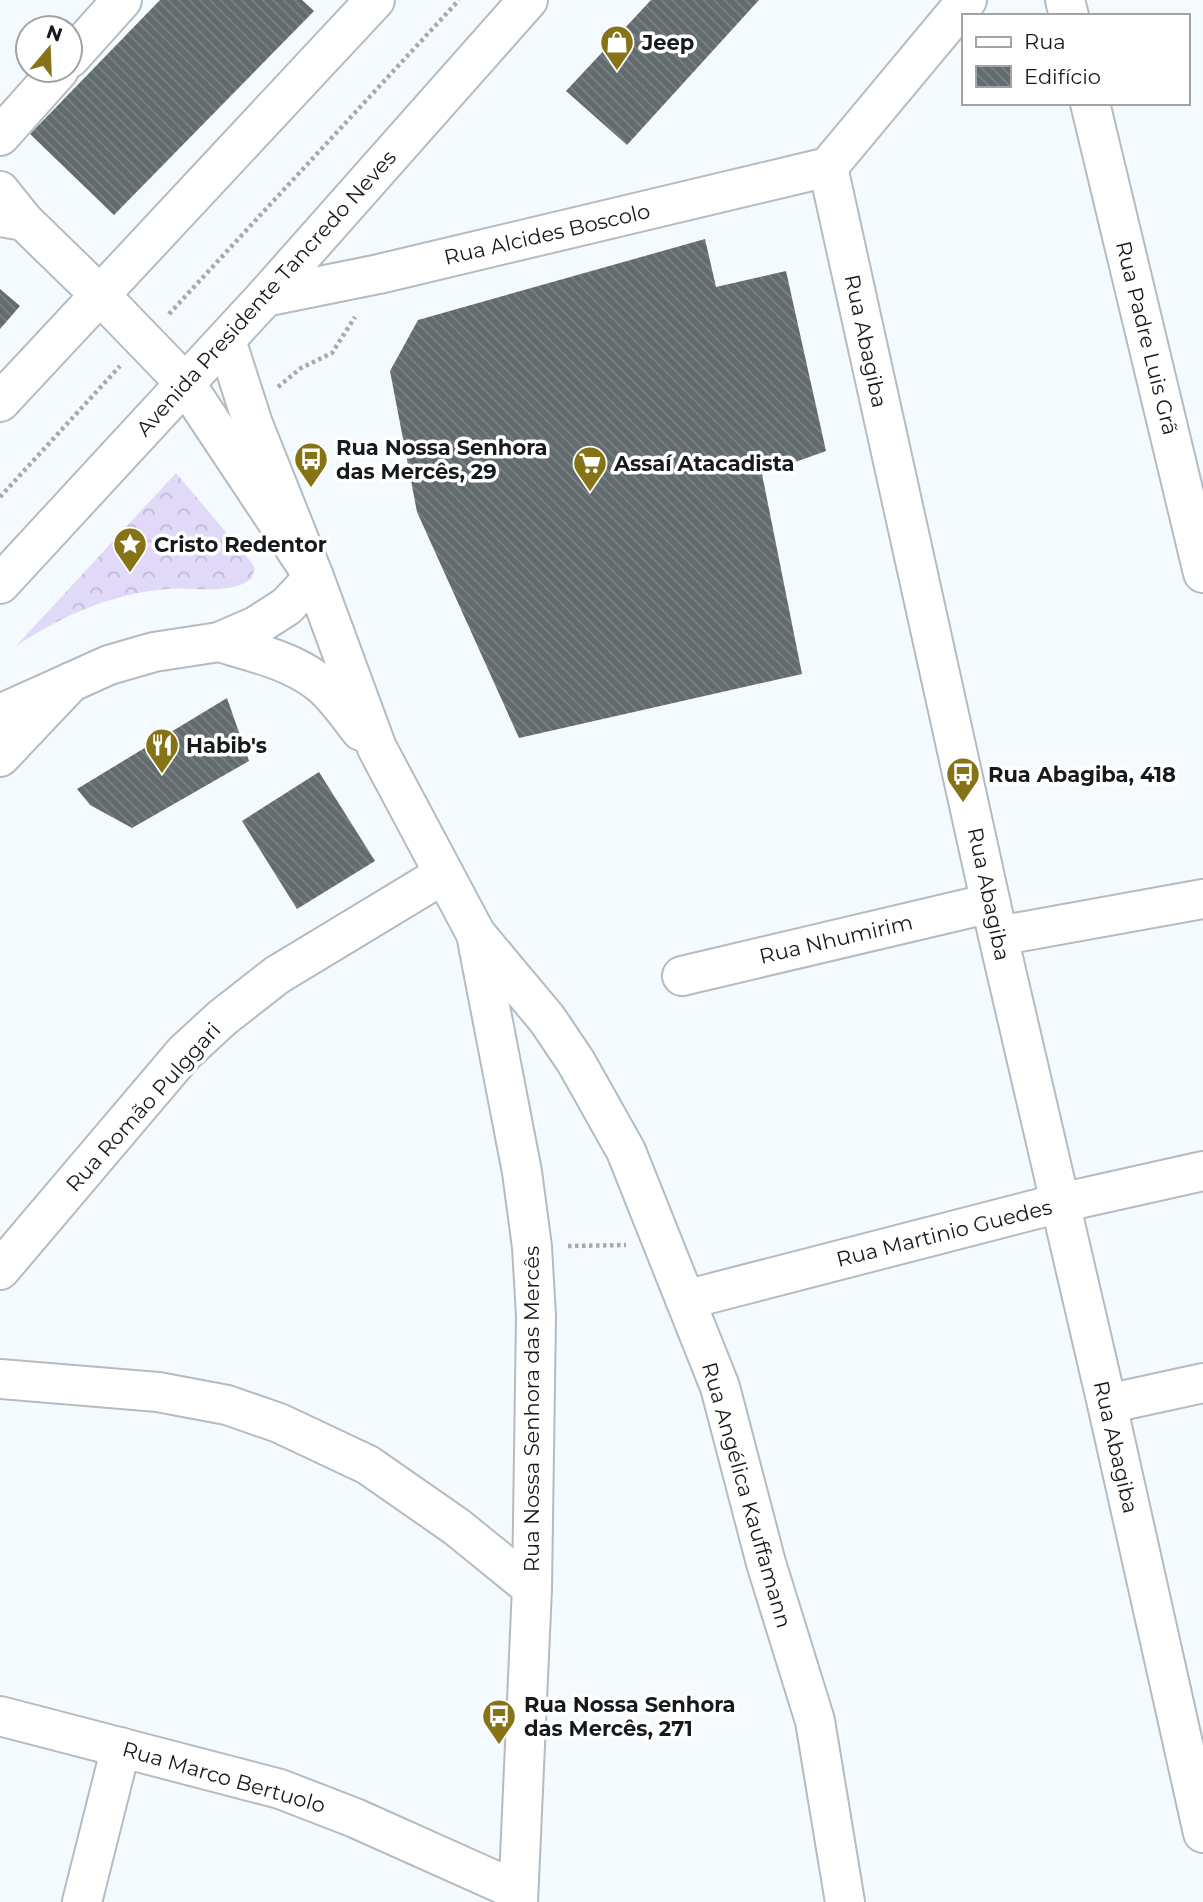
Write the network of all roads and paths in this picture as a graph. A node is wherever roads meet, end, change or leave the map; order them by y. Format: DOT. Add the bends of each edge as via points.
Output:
graph roads {
  1 [pos="122,0"];
  2 [pos="375,0"];
  3 [pos="459,0"];
  4 [pos="528,0"];
  5 [pos="967,0"];
  6 [pos="84,42"];
  7 [pos="46,84"];
  8 [pos="1091,105"];
  9 [pos="0,136"];
  10 [pos="828,167"];
  11 [pos="0,191"];
  12 [pos="12,219"];
  13 [pos="379,274"];
  14 [pos="101,296"];
  15 [pos="265,297"];
  16 [pos="226,340"];
  17 [pos="144,341"];
  18 [pos="185,383"];
  19 [pos="0,402"];
  20 [pos="248,412"];
  21 [pos="0,497"];
  22 [pos="1199,535"];
  23 [pos="1203,573"];
  24 [pos="314,577"];
  25 [pos="0,584"];
  26 [pos="219,642"];
  27 [pos="71,682"];
  28 [pos="0,714"];
  29 [pos="377,748"];
  30 [pos="0,757"];
  31 [pos="444,874"];
  32 [pos="1203,899"];
  33 [pos="994,920"];
  34 [pos="476,934"];
  35 [pos="682,975"];
  36 [pos="1203,1171"];
  37 [pos="1060,1203"];
  38 [pos="662,1244"];
  39 [pos="532,1247"];
  40 [pos="7,1248"];
  41 [pos="685,1300"];
  42 [pos="0,1379"];
  43 [pos="1203,1383"];
  44 [pos="1107,1404"];
  45 [pos="532,1588"];
  46 [pos="0,1716"];
  47 [pos="121,1747"];
  48 [pos="1203,1833"];
  49 [pos="518,1897"];
  50 [pos="82,1902"];
  51 [pos="845,1902"];
  1 -- 6 [label="main road"];
  2 -- 14 [label="main road"];
  3 -- 17 [label="path"];
  4 -- 15 [label="main road, Avenida Presidente Tancredo Neves"];
  5 -- 10 [label="main road"];
  7 -- 9 [label="main road"];
  8 -- 22 [label="main road, Rua Padre Luis Grã"];
  10 -- 13 [label="main road, Rua Alcides Boscolo"];
  10 -- 33 [label="main road, Rua Abagiba"];
  11 -- 12 [label="main road, Rua Nossa Senhora das Mercês"];
  12 -- 14 [label="main road, Rua Nossa Senhora das Mercês"];
  13 -- 15 [label="main road, Rua Alcides Boscolo"];
  13 -- 20 [label="path" via="332,353 301,368"];
  14 -- 17 [label="main road, Rua Nossa Senhora das Mercês"];
  14 -- 19 [label="main road"];
  15 -- 16 [label="main road, Avenida Presidente Tancredo Neves"];
  16 -- 18 [label="main road, Avenida Presidente Tancredo Neves"];
  16 -- 20 [label="main road"];
  17 -- 18 [label="main road, Rua Nossa Senhora das Mercês"];
  17 -- 21 [label="path"];
  18 -- 24 [label="main road, Rua Nossa Senhora das Mercês"];
  18 -- 25 [label="main road, Avenida Presidente Tancredo Neves"];
  20 -- 24 [label="main road"];
  22 -- 23 [label="main road, Rua Padre Luis Grã"];
  24 -- 26 [label="main road" via="287,606"];
  24 -- 29 [label="main road, Rua Nossa Senhora das Mercês"];
  26 -- 27 [label="main road" via="108,664"];
  26 -- 29 [label="main road" via="284,662 320,682"];
  27 -- 28 [label="main road"];
  27 -- 30 [label="main road"];
  29 -- 31 [label="main road, Rua Nossa Senhora das Mercês"];
  31 -- 34 [label="main road, Rua Nossa Senhora das Mercês"];
  31 -- 40 [label="main road, Rua Romão Pulggari" via="277,975 222,1017"];
  32 -- 33 [label="main road"];
  33 -- 35 [label="main road, Rua Nhumirim"];
  33 -- 37 [label="main road, Rua Abagiba"];
  34 -- 38 [label="main road, Rua Angélica Kauffamann" via="547,1019 576,1062 626,1151"];
  34 -- 39 [label="main road, Rua Nossa Senhora das Mercês"];
  36 -- 37 [label="main road, Rua Martinio Guedes"];
  37 -- 41 [label="main road, Rua Martinio Guedes"];
  37 -- 44 [label="main road, Rua Abagiba"];
  38 -- 39 [label="path"];
  38 -- 41 [label="main road, Rua Angélica Kauffamann"];
  39 -- 45 [label="main road, Rua Nossa Senhora das Mercês" via="536,1315"];
  41 -- 51 [label="main road, Rua Angélica Kauffamann" via="720,1387 766,1563 815,1721"];
  42 -- 45 [label="main road" via="158,1392 227,1405 279,1423 368,1465 457,1527"];
  43 -- 44 [label="main road"];
  44 -- 48 [label="main road, Rua Abagiba"];
  45 -- 49 [label="main road, Rua Nossa Senhora das Mercês"];
  46 -- 47 [label="main road, Rua Marco Bertuolo"];
  47 -- 49 [label="main road, Rua Marco Bertuolo" via="280,1789 355,1818"];
  47 -- 50 [label="main road"];
}
